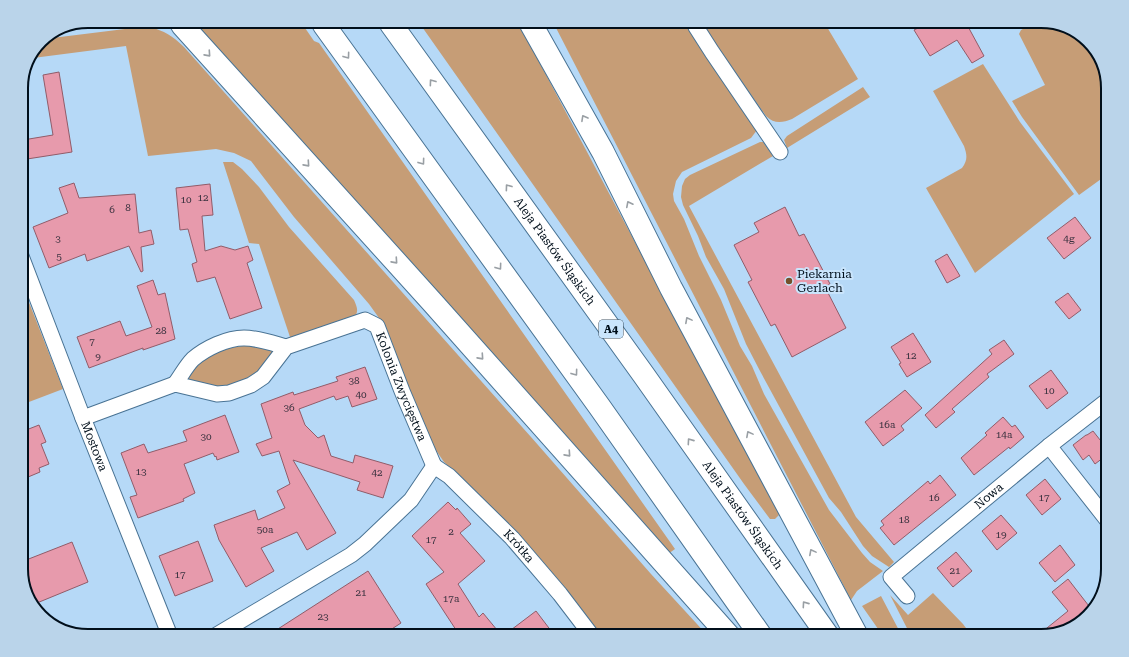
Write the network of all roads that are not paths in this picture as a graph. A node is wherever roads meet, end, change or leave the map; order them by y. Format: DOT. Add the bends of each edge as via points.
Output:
graph roads {
  1 [pos="185,28"];
  2 [pos="326,28"];
  3 [pos="393,28"];
  4 [pos="534,28"];
  5 [pos="540,28"];
  6 [pos="698,28"];
  7 [pos="544,45"];
  8 [pos="780,152"];
  9 [pos="28,274"];
  10 [pos="286,347"];
  11 [pos="175,384"];
  12 [pos="1101,405"];
  13 [pos="83,418"];
  14 [pos="1048,446"];
  15 [pos="434,466"];
  16 [pos="1101,512"];
  17 [pos="907,596"];
  18 [pos="167,629"];
  19 [pos="227,629"];
  20 [pos="587,629"];
  21 [pos="723,629"];
  22 [pos="756,629"];
  23 [pos="823,629"];
  24 [pos="853,629"];
  1 -- 21 [label="highway, one-way"];
  2 -- 22 [label="highway, one-way"];
  23 -- 3 [label="highway, Aleja Piastów Śląskich / A4, one-way"];
  4 -- 7 [label="highway"];
  5 -- 7 [label="highway"];
  6 -- 8 [label="street"];
  24 -- 7 [label="highway, one-way"];
  9 -- 13 [label="street, Mostowa"];
  10 -- 11 [label="street" via="254,339 229,341 194,359"];
  10 -- 11 [label="street" via="263,377 230,393 217,394"];
  10 -- 15 [label="street, Kolonia Zwycięstwa" via="364,320 377,326"];
  11 -- 13 [label="street"];
  12 -- 14 [label="street, Nowa"];
  13 -- 18 [label="street, Mostowa"];
  14 -- 16 [label="street"];
  14 -- 17 [label="street, Nowa" via="891,577"];
  15 -- 19 [label="street" via="411,500 365,544 351,555"];
  15 -- 20 [label="street, Krótka" via="449,476 512,538"];
}
